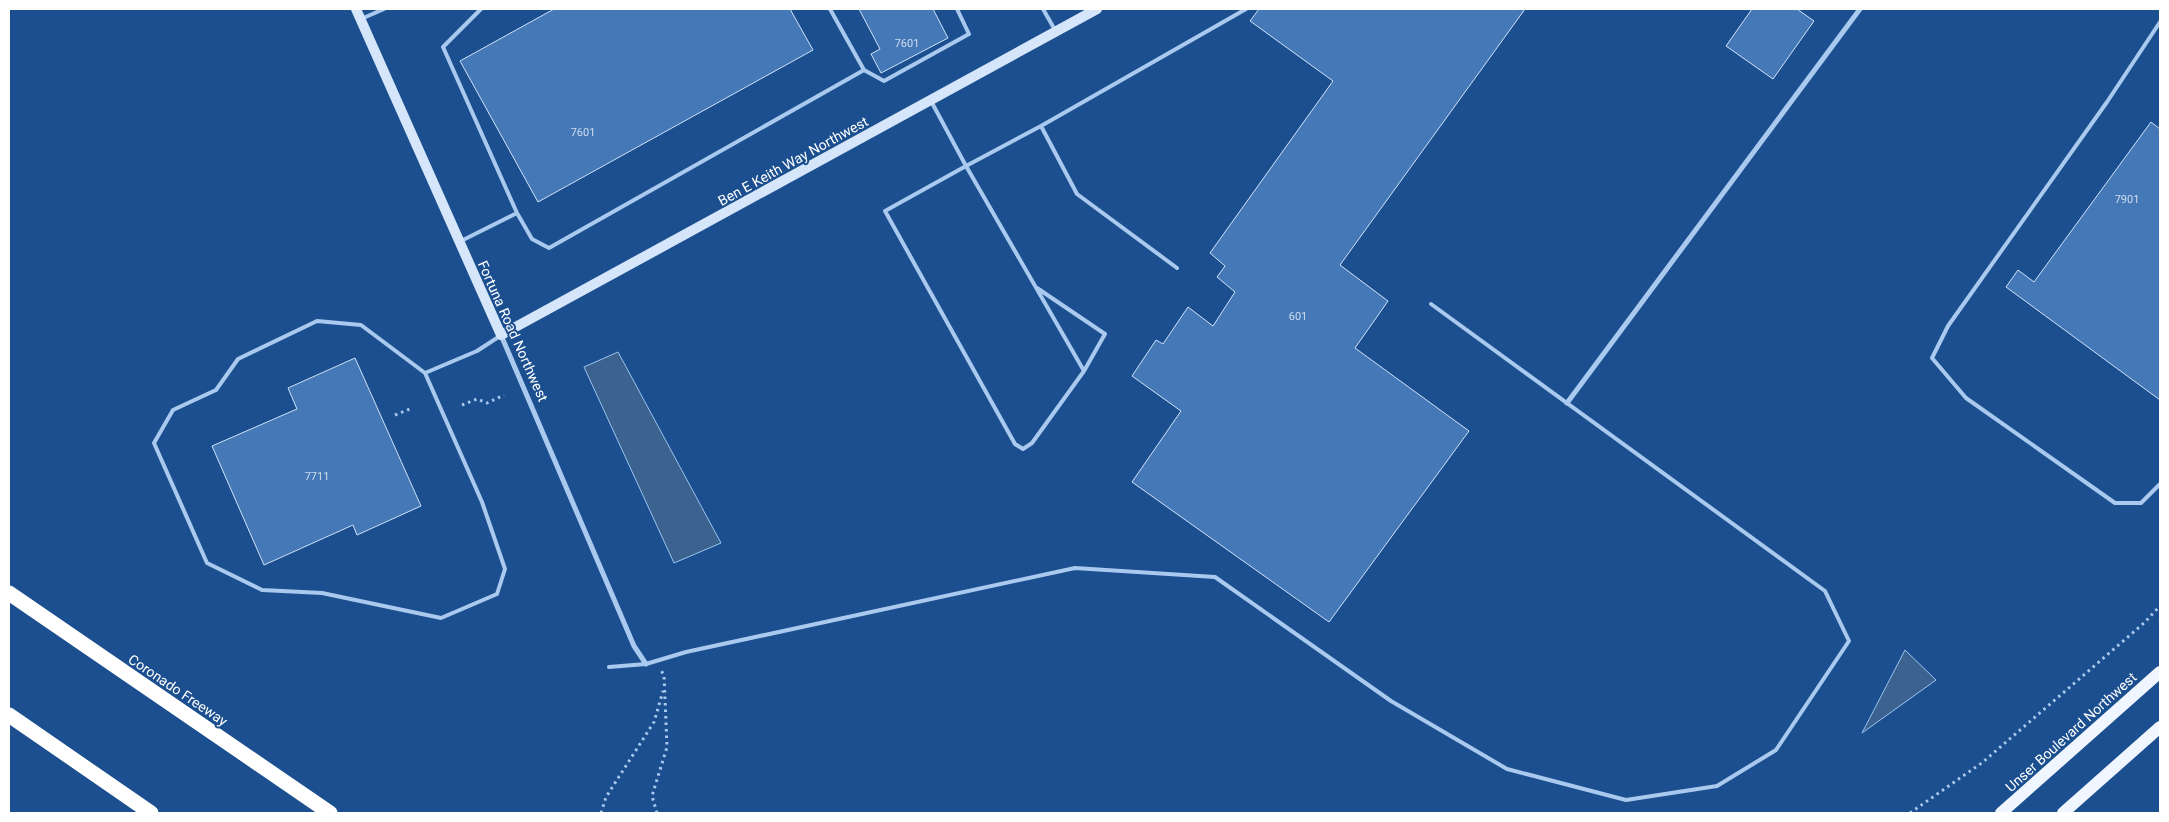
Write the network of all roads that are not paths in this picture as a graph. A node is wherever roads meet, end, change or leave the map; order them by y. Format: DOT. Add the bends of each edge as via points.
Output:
graph roads {
  1 [pos="356,9"];
  2 [pos="384,9"];
  3 [pos="480,9"];
  4 [pos="830,9"];
  5 [pos="957,9"];
  6 [pos="1043,9"];
  7 [pos="1097,9"];
  8 [pos="1246,9"];
  9 [pos="1860,9"];
  10 [pos="360,19"];
  11 [pos="2160,22"];
  12 [pos="1056,32"];
  13 [pos="864,70"];
  14 [pos="931,101"];
  15 [pos="1041,126"];
  16 [pos="966,166"];
  17 [pos="517,213"];
  18 [pos="459,242"];
  19 [pos="1177,268"];
  20 [pos="1035,286"];
  21 [pos="1431,304"];
  22 [pos="501,335"];
  23 [pos="1084,371"];
  24 [pos="425,373"];
  25 [pos="1566,403"];
  26 [pos="2160,484"];
  27 [pos="9,593"];
  28 [pos="646,664"];
  29 [pos="609,667"];
  30 [pos="2160,672"];
  31 [pos="9,716"];
  32 [pos="2160,726"];
  33 [pos="151,813"];
  34 [pos="330,813"];
  35 [pos="2001,813"];
  36 [pos="2063,813"];
  1 -- 10 [label="street, Fortuna Road Northwest"];
  2 -- 10 [label="lane"];
  3 -- 17 [label="lane" via="443,47"];
  4 -- 13 [label="lane"];
  5 -- 13 [label="lane" via="969,34 884,81"];
  6 -- 12 [label="lane"];
  7 -- 12 [label="street, Ben E Keith Way Northwest"];
  8 -- 15 [label="lane"];
  9 -- 25 [label="street"];
  10 -- 18 [label="street, Fortuna Road Northwest"];
  11 -- 26 [label="lane" via="2108,102 1948,326 1932,358 1966,398 2115,503 2141,503"];
  12 -- 14 [label="street, Ben E Keith Way Northwest"];
  13 -- 17 [label="lane" via="549,248 532,239"];
  14 -- 16 [label="lane"];
  14 -- 22 [label="street, Ben E Keith Way Northwest"];
  15 -- 16 [label="lane"];
  15 -- 19 [label="lane" via="1077,194"];
  16 -- 20 [label="lane"];
  16 -- 23 [label="lane" via="885,211 1015,444 1023,448 1032,443"];
  17 -- 18 [label="lane"];
  18 -- 22 [label="street, Fortuna Road Northwest"];
  20 -- 23 [label="lane"];
  20 -- 23 [label="lane" via="1105,334"];
  21 -- 25 [label="lane"];
  22 -- 24 [label="lane" via="477,352"];
  22 -- 28 [label="street, Fortuna Road Northwest" via="634,646"];
  24 -- 24 [label="lane" via="482,502 505,569 497,594 441,618 322,592 262,590 207,563 154,443 173,410 216,390 238,359 317,321 362,325"];
  25 -- 28 [label="lane" via="1825,591 1849,641 1776,750 1717,786 1626,800 1507,768 1391,701 1214,576 1076,568 686,652"];
  27 -- 34 [label="highway, Coronado Freeway"];
  28 -- 29 [label="lane"];
  30 -- 35 [label="main road, Unser Boulevard Northwest"];
  31 -- 33 [label="highway"];
  32 -- 36 [label="main road"];
}
